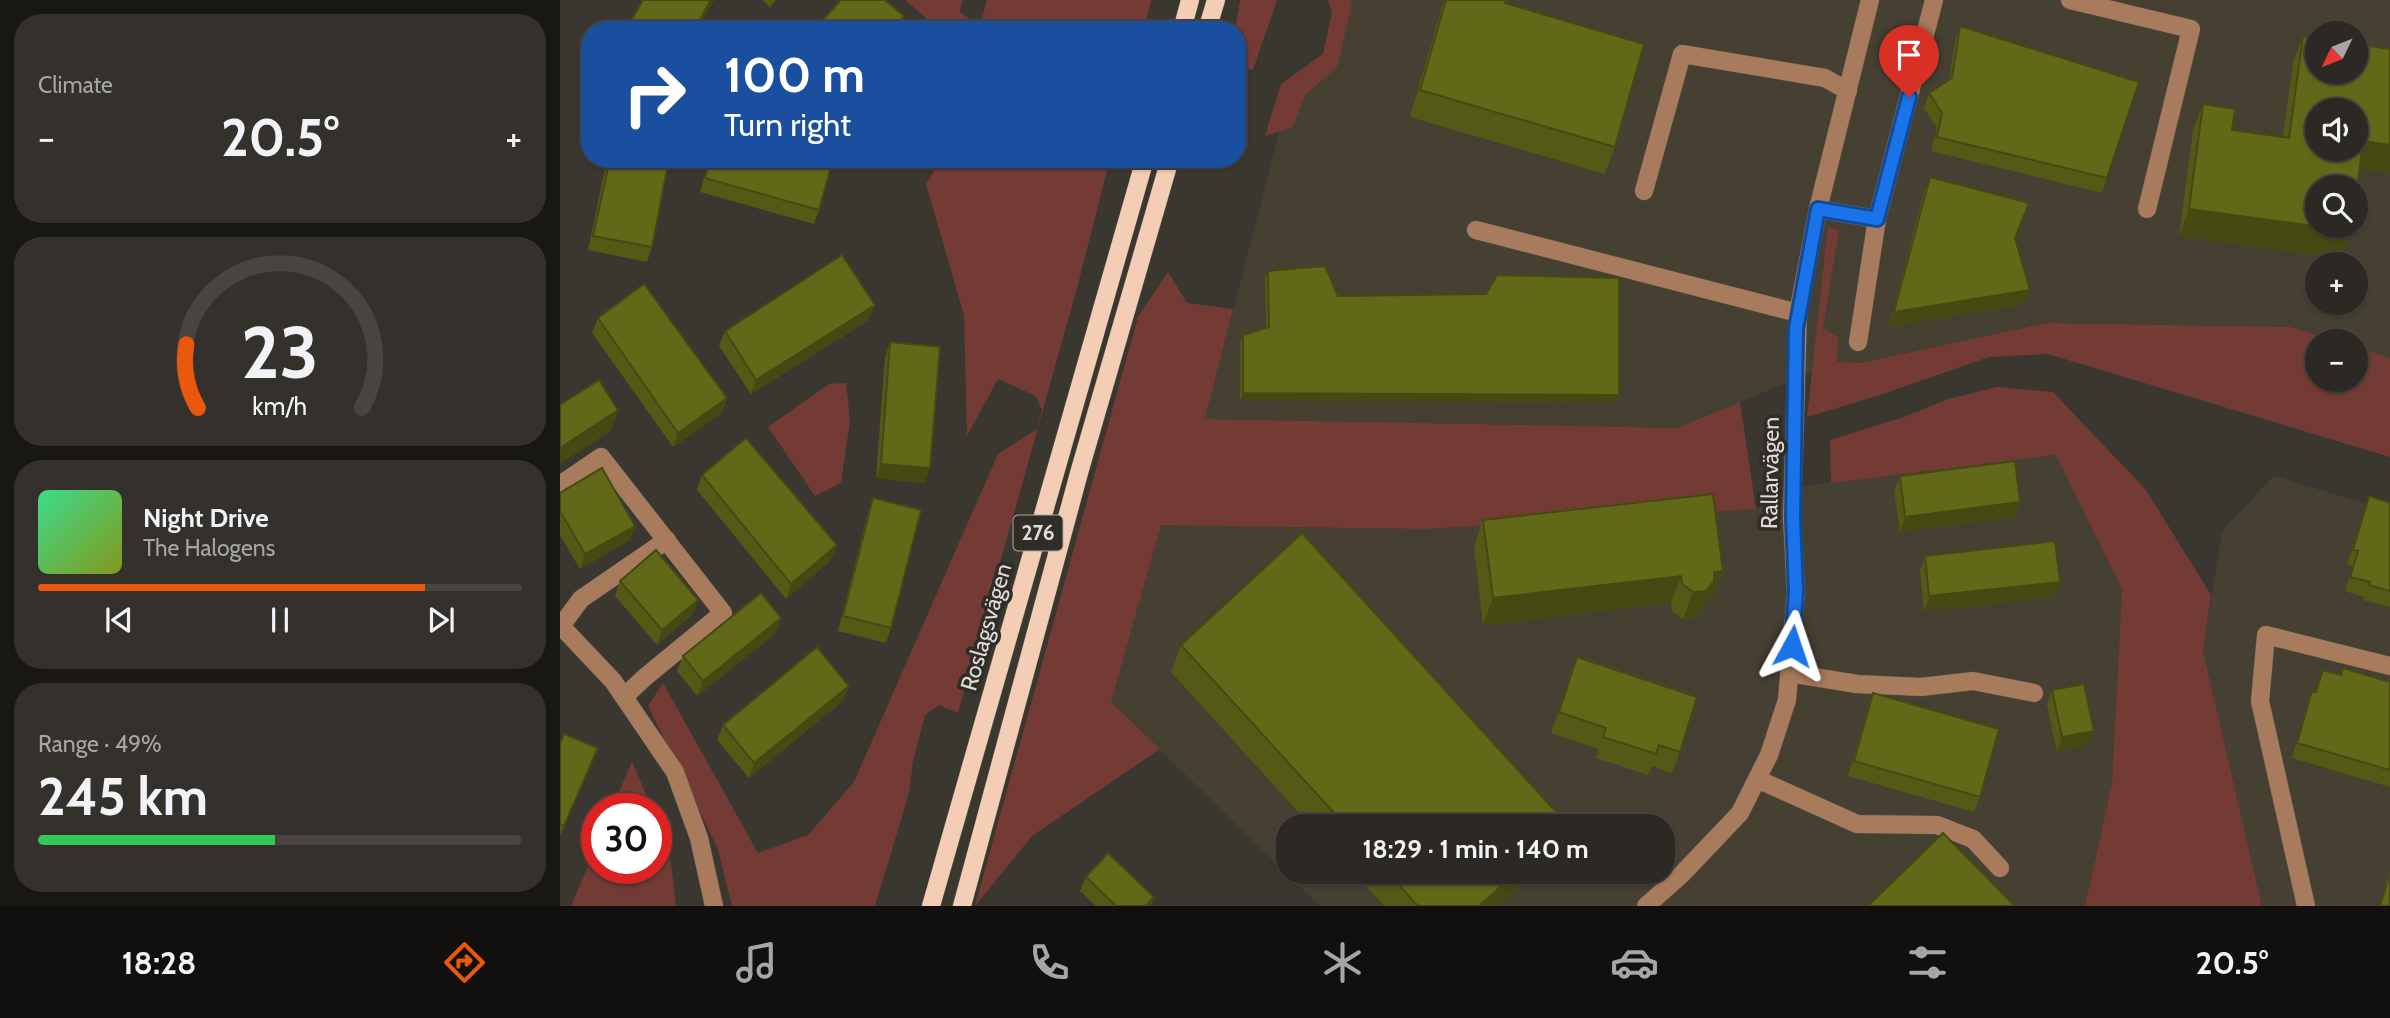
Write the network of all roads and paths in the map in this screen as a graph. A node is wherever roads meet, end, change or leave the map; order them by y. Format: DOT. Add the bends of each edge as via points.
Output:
graph roads {
  1 [pos="1190,0"];
  2 [pos="1216,0"];
  3 [pos="1870,0"];
  4 [pos="1934,0"];
  5 [pos="2070,0"];
  6 [pos="1184,21"];
  7 [pos="1210,21"];
  8 [pos="1848,91"];
  9 [pos="1142,168"];
  10 [pos="1167,168"];
  11 [pos="1644,191"];
  12 [pos="1818,209"];
  13 [pos="2147,209"];
  14 [pos="1877,219"];
  15 [pos="1476,230"];
  16 [pos="1798,313"];
  17 [pos="1858,342"];
  18 [pos="560,485"];
  19 [pos="667,540"];
  20 [pos="561,626"];
  21 [pos="2390,666"];
  22 [pos="1790,673"];
  23 [pos="2034,692"];
  24 [pos="624,697"];
  25 [pos="1757,779"];
  26 [pos="2000,868"];
  27 [pos="714,906"];
  28 [pos="931,906"];
  29 [pos="962,906"];
  30 [pos="1646,906"];
  31 [pos="2306,906"];
  1 -- 6 [label="main road"];
  2 -- 7 [label="main road"];
  3 -- 8 [label="street, Rallarvägen"];
  4 -- 14 [label="street"];
  5 -- 13 [label="street" via="2191,30"];
  8 -- 11 [label="street" via="1825,78 1682,54"];
  8 -- 12 [label="street, Rallarvägen"];
  9 -- 28 [label="main road, Roslagsvägen / 276"];
  10 -- 29 [label="main road, 276"];
  12 -- 14 [label="street"];
  12 -- 16 [label="street, Rallarvägen"];
  14 -- 17 [label="street"];
  15 -- 16 [label="street"];
  16 -- 22 [label="street, Rallarvägen" via="1793,518 1796,592"];
  18 -- 19 [label="street" via="601,457"];
  19 -- 20 [label="street" via="581,599"];
  19 -- 24 [label="street" via="723,613"];
  20 -- 24 [label="street"];
  21 -- 31 [label="street" via="2266,635 2260,701"];
  22 -- 23 [label="street" via="1857,684 1921,687 1973,681"];
  22 -- 25 [label="street, Rallarvägen" via="1787,700"];
  24 -- 27 [label="street" via="675,772 699,838"];
  25 -- 26 [label="street" via="1857,824 1937,825 1973,839"];
  25 -- 30 [label="street, Rallarvägen" via="1740,813"];
}
